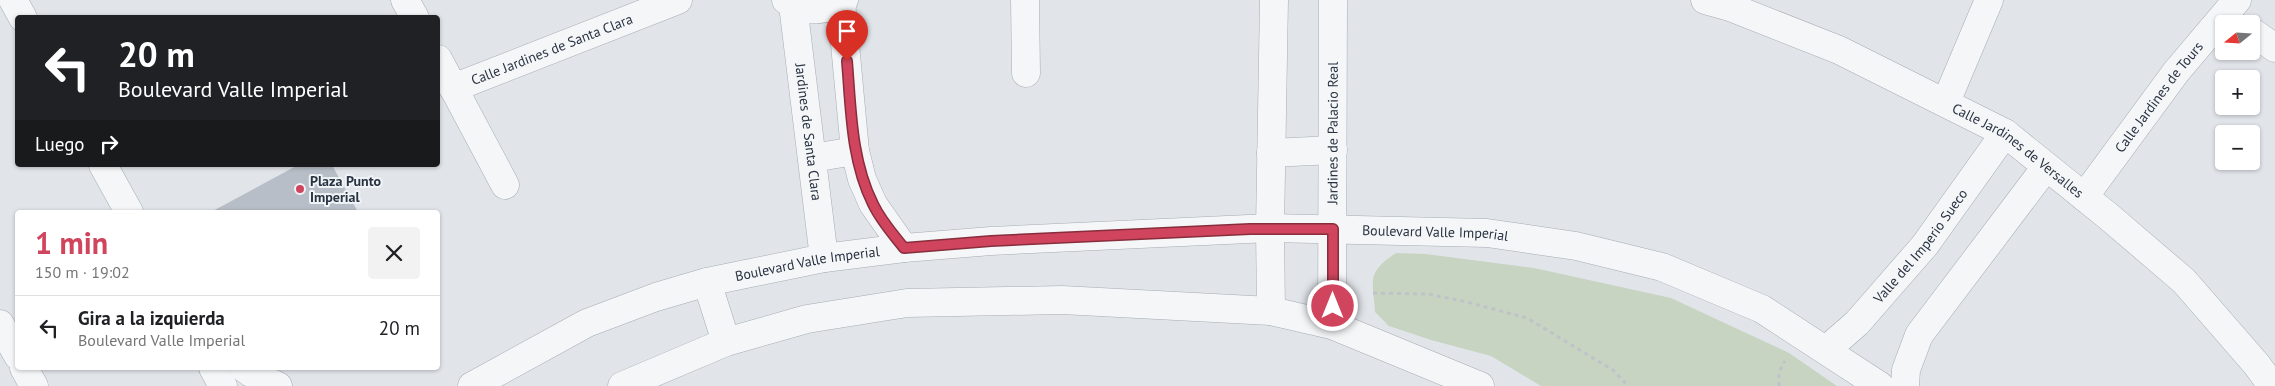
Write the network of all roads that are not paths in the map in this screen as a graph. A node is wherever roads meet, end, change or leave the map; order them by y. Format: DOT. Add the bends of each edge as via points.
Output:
graph roads {
  1 [pos="13,0"];
  2 [pos="405,0"];
  3 [pos="678,0"];
  4 [pos="1025,0"];
  5 [pos="1274,0"];
  6 [pos="1333,0"];
  7 [pos="1705,0"];
  8 [pos="1989,0"];
  9 [pos="842,1"];
  10 [pos="789,2"];
  11 [pos="2235,12"];
  12 [pos="21,15"];
  13 [pos="412,15"];
  14 [pos="2260,37"];
  15 [pos="2275,48"];
  16 [pos="440,63"];
  17 [pos="1026,73"];
  18 [pos="453,88"];
  19 [pos="1946,102"];
  20 [pos="2005,133"];
  21 [pos="1333,150"];
  22 [pos="855,152"];
  23 [pos="1271,152"];
  24 [pos="812,158"];
  25 [pos="105,167"];
  26 [pos="2046,167"];
  27 [pos="505,185"];
  28 [pos="2084,197"];
  29 [pos="129,210"];
  30 [pos="1270,228"];
  31 [pos="1333,229"];
  32 [pos="904,248"];
  33 [pos="824,258"];
  34 [pos="707,282"];
  35 [pos="1271,311"];
  36 [pos="0,324"];
  37 [pos="1332,326"];
  38 [pos="726,342"];
  39 [pos="1826,350"];
  40 [pos="15,351"];
  41 [pos="25,370"];
  42 [pos="214,370"];
  43 [pos="247,370"];
  44 [pos="34,386"];
  45 [pos="223,386"];
  46 [pos="278,386"];
  47 [pos="472,386"];
  48 [pos="622,386"];
  49 [pos="1480,386"];
  50 [pos="1880,386"];
  51 [pos="1904,386"];
  52 [pos="2272,386"];
  1 -- 12 [label="street"];
  2 -- 13 [label="street"];
  3 -- 18 [label="street, Calle Jardines de Santa Clara"];
  4 -- 17 [label="street"];
  5 -- 23 [label="street"];
  6 -- 21 [label="street, Jardines de Palacio Real"];
  7 -- 19 [label="street, Calle Jardines de Versalles" via="1839,50"];
  8 -- 19 [label="street"];
  9 -- 10 [label="street, Jardines de Santa Clara" via="826,9 809,10"];
  9 -- 22 [label="street, Jardines de Santa Clara"];
  10 -- 24 [label="street, Jardines de Santa Clara"];
  11 -- 28 [label="street, Calle Jardines de Tours" via="2176,72"];
  14 -- 15 [label="street"];
  16 -- 18 [label="street"];
  18 -- 27 [label="street"];
  19 -- 20 [label="street, Calle Jardines de Versalles"];
  20 -- 26 [label="street, Calle Jardines de Versalles"];
  20 -- 39 [label="street, Valle del Imperio Sueco" via="1925,245 1857,323"];
  21 -- 23 [label="street"];
  21 -- 31 [label="street, Jardines de Palacio Real"];
  22 -- 24 [label="street"];
  22 -- 32 [label="street, Jardines de Santa Clara" via="873,204"];
  23 -- 30 [label="street"];
  24 -- 33 [label="street, Jardines de Santa Clara"];
  25 -- 29 [label="street"];
  26 -- 28 [label="street, Calle Jardines de Versalles"];
  26 -- 51 [label="street" via="1919,335 1906,370"];
  28 -- 52 [label="street, Calle Jardines de Versalles" via="2184,281"];
  30 -- 31 [label="street, Boulevard Valle Imperial"];
  30 -- 32 [label="street, Boulevard Valle Imperial"];
  30 -- 35 [label="street"];
  31 -- 37 [label="street, Jardines de Palacio Real"];
  31 -- 39 [label="street, Boulevard Valle Imperial" via="1487,233 1576,246 1662,267 1762,309"];
  32 -- 33 [label="street, Boulevard Valle Imperial"];
  33 -- 34 [label="street, Boulevard Valle Imperial"];
  34 -- 38 [label="street"];
  34 -- 47 [label="street, Boulevard Valle Imperial" via="587,323"];
  35 -- 37 [label="street"];
  35 -- 38 [label="street" via="1062,300 907,302 807,319"];
  36 -- 40 [label="street"];
  37 -- 49 [label="street"];
  38 -- 48 [label="street"];
  39 -- 50 [label="street, Boulevard Valle Imperial"];
  41 -- 44 [label="street"];
  42 -- 45 [label="street"];
  43 -- 46 [label="street"];
}
